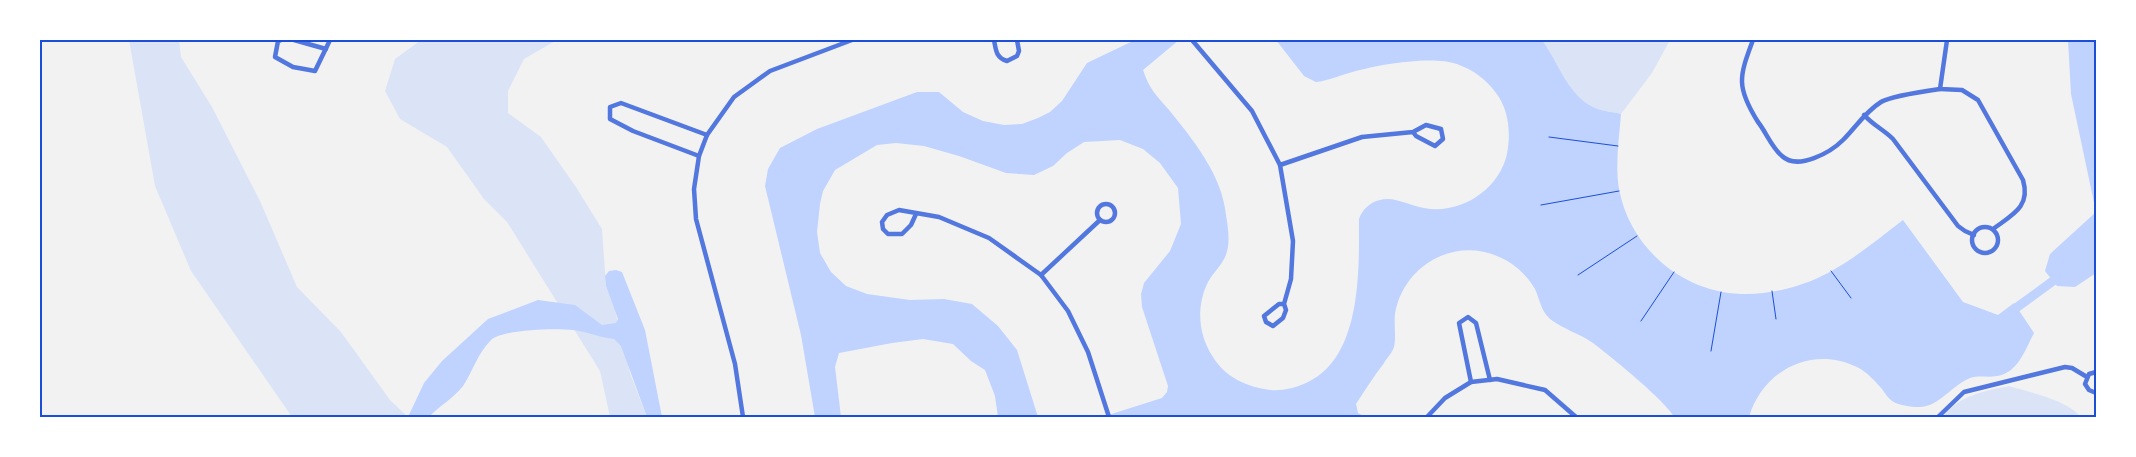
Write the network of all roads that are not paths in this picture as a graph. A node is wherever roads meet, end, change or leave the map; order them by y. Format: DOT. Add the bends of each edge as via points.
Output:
graph roads {
  1 [pos="281,40"];
  2 [pos="294,40"];
  3 [pos="330,40"];
  4 [pos="852,40"];
  5 [pos="994,40"];
  6 [pos="1017,40"];
  7 [pos="1192,40"];
  8 [pos="1753,40"];
  9 [pos="1948,40"];
  10 [pos="326,49"];
  11 [pos="1940,89"];
  12 [pos="1864,115"];
  13 [pos="1412,132"];
  14 [pos="707,135"];
  15 [pos="700,156"];
  16 [pos="1280,166"];
  17 [pos="916,214"];
  18 [pos="1100,220"];
  19 [pos="1993,230"];
  20 [pos="1974,235"];
  21 [pos="1041,276"];
  22 [pos="1284,304"];
  23 [pos="2096,372"];
  24 [pos="2087,377"];
  25 [pos="1490,380"];
  26 [pos="1471,382"];
  27 [pos="2096,393"];
  28 [pos="743,417"];
  29 [pos="1110,417"];
  30 [pos="1427,417"];
  31 [pos="1576,417"];
  32 [pos="1938,417"];
  1 -- 10 [label="street" via="275,57 293,67 315,70"];
  2 -- 10 [label="street"];
  3 -- 10 [label="street"];
  4 -- 14 [label="street" via="770,71 734,97"];
  5 -- 6 [label="street" via="997,55 1007,61 1017,56"];
  7 -- 16 [label="street" via="1252,111"];
  8 -- 12 [label="street" via="1742,69 1741,84 1745,98 1781,156 1794,162 1812,159 1842,141"];
  9 -- 11 [label="street"];
  11 -- 12 [label="street" via="1882,101"];
  11 -- 19 [label="street" via="1962,90 1978,100 2023,180 2026,190 2020,208"];
  12 -- 20 [label="street" via="1894,139 1958,226"];
  13 -- 13 [label="street" via="1435,146 1443,139 1441,129 1426,125"];
  13 -- 16 [label="street" via="1362,137"];
  14 -- 15 [label="street"];
  14 -- 15 [label="street" via="621,103 610,107 610,119"];
  15 -- 28 [label="street" via="694,189 696,219 735,364"];
  16 -- 22 [label="street" via="1293,241 1291,279"];
  17 -- 17 [label="street" via="899,210 892,212 882,222 883,229 888,234 902,234"];
  17 -- 21 [label="street" via="939,217 989,238"];
  18 -- 18 [label="street" via="1111,221 1115,216 1113,207 1108,204 1100,206 1097,212"];
  18 -- 21 [label="street"];
  19 -- 20 [label="street" via="1982,228"];
  19 -- 20 [label="street" via="1998,241 1991,252 1975,248"];
  21 -- 29 [label="street" via="1068,311 1088,352"];
  22 -- 22 [label="street" via="1279,304 1264,316 1266,322 1273,326 1283,318"];
  23 -- 24 [label="street"];
  24 -- 27 [label="street" via="2086,387"];
  24 -- 32 [label="street" via="2065,367 1971,390 1956,398"];
  25 -- 26 [label="street"];
  25 -- 26 [label="street" via="1476,324 1468,317 1459,323"];
  25 -- 31 [label="street" via="1545,390"];
  26 -- 30 [label="street" via="1445,398"];
}
